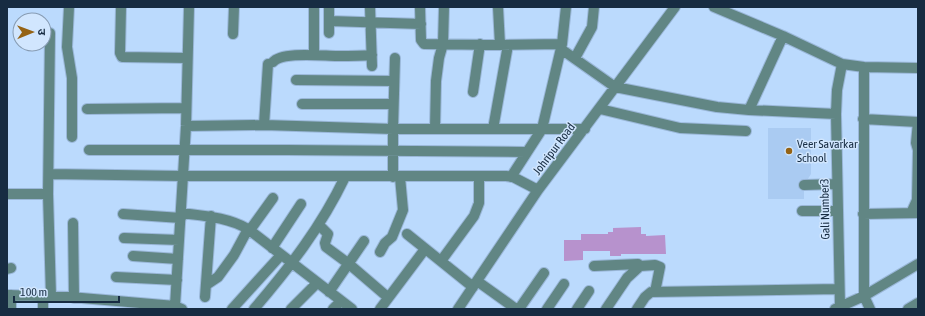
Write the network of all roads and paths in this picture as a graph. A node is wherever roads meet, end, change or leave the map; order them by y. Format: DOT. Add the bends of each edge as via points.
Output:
graph roads {
  1 [pos="69,7"];
  2 [pos="121,7"];
  3 [pos="189,7"];
  4 [pos="234,7"];
  5 [pos="314,7"];
  6 [pos="329,7"];
  7 [pos="370,7"];
  8 [pos="420,7"];
  9 [pos="444,7"];
  10 [pos="498,7"];
  11 [pos="566,7"];
  12 [pos="594,7"];
  13 [pos="674,7"];
  14 [pos="714,7"];
  15 [pos="330,22"];
  16 [pos="370,22"];
  17 [pos="420,24"];
  18 [pos="329,33"];
  19 [pos="233,34"];
  20 [pos="783,36"];
  21 [pos="443,44"];
  22 [pos="480,44"];
  23 [pos="504,45"];
  24 [pos="562,46"];
  25 [pos="50,52"];
  26 [pos="314,55"];
  27 [pos="188,58"];
  28 [pos="395,58"];
  29 [pos="575,58"];
  30 [pos="842,64"];
  31 [pos="864,67"];
  32 [pos="918,68"];
  33 [pos="296,80"];
  34 [pos="394,81"];
  35 [pos="615,86"];
  36 [pos="473,92"];
  37 [pos="302,104"];
  38 [pos="393,104"];
  39 [pos="186,108"];
  40 [pos="87,109"];
  41 [pos="600,109"];
  42 [pos="749,110"];
  43 [pos="836,114"];
  44 [pos="863,119"];
  45 [pos="918,122"];
  46 [pos="264,125"];
  47 [pos="186,126"];
  48 [pos="393,129"];
  49 [pos="435,129"];
  50 [pos="493,129"];
  51 [pos="542,129"];
  52 [pos="585,129"];
  53 [pos="746,131"];
  54 [pos="72,137"];
  55 [pos="89,150"];
  56 [pos="185,150"];
  57 [pos="918,150"];
  58 [pos="392,151"];
  59 [pos="526,152"];
  60 [pos="48,174"];
  61 [pos="184,176"];
  62 [pos="479,176"];
  63 [pos="345,177"];
  64 [pos="396,177"];
  65 [pos="511,177"];
  66 [pos="917,178"];
  67 [pos="837,184"];
  68 [pos="804,185"];
  69 [pos="538,190"];
  70 [pos="7,194"];
  71 [pos="48,194"];
  72 [pos="273,198"];
  73 [pos="301,204"];
  74 [pos="802,211"];
  75 [pos="837,211"];
  76 [pos="915,213"];
  77 [pos="123,214"];
  78 [pos="863,214"];
  79 [pos="181,216"];
  80 [pos="211,216"];
  81 [pos="73,223"];
  82 [pos="319,225"];
  83 [pos="249,230"];
  84 [pos="406,234"];
  85 [pos="124,238"];
  86 [pos="179,240"];
  87 [pos="364,241"];
  88 [pos="272,248"];
  89 [pos="425,249"];
  90 [pos="380,252"];
  91 [pos="281,255"];
  92 [pos="133,256"];
  93 [pos="178,259"];
  94 [pos="441,262"];
  95 [pos="292,264"];
  96 [pos="349,264"];
  97 [pos="918,264"];
  98 [pos="594,266"];
  99 [pos="640,266"];
  100 [pos="544,273"];
  101 [pos="116,277"];
  102 [pos="177,280"];
  103 [pos="317,283"];
  104 [pos="475,284"];
  105 [pos="564,284"];
  106 [pos="206,285"];
  107 [pos="839,289"];
  108 [pos="589,291"];
  109 [pos="329,292"];
  110 [pos="655,292"];
  111 [pos="384,294"];
  112 [pos="9,295"];
  113 [pos="47,296"];
  114 [pos="205,297"];
  115 [pos="74,298"];
  116 [pos="341,302"];
  117 [pos="867,303"];
  118 [pos="918,303"];
  119 [pos="109,305"];
  120 [pos="123,306"];
  121 [pos="164,307"];
  122 [pos="179,307"];
  123 [pos="463,307"];
  124 [pos="837,308"];
  125 [pos="11,309"];
  126 [pos="43,309"];
  127 [pos="232,309"];
  128 [pos="254,309"];
  129 [pos="291,309"];
  130 [pos="333,309"];
  131 [pos="352,309"];
  132 [pos="380,309"];
  133 [pos="516,309"];
  134 [pos="519,309"];
  135 [pos="547,309"];
  136 [pos="577,309"];
  137 [pos="606,309"];
  138 [pos="636,309"];
  139 [pos="908,309"];
  1 -- 54 [label="street" via="67,47 72,78"];
  2 -- 27 [label="street" via="122,57"];
  3 -- 27 [label="street"];
  4 -- 19 [label="street"];
  5 -- 26 [label="street"];
  6 -- 15 [label="street"];
  7 -- 16 [label="street"];
  8 -- 17 [label="street"];
  9 -- 21 [label="street"];
  10 -- 23 [label="street"];
  11 -- 24 [label="street"];
  12 -- 29 [label="street" via="592,27"];
  13 -- 35 [label="street, Johripur Road"];
  14 -- 20 [label="street"];
  15 -- 16 [label="street"];
  15 -- 18 [label="street"];
  16 -- 17 [label="street"];
  16 -- 26 [label="street" via="372,61"];
  17 -- 21 [label="street" via="422,42"];
  20 -- 30 [label="street"];
  20 -- 42 [label="street"];
  21 -- 22 [label="street"];
  21 -- 49 [label="street" via="436,80"];
  22 -- 23 [label="street"];
  22 -- 36 [label="street"];
  23 -- 24 [label="street"];
  23 -- 50 [label="street"];
  24 -- 29 [label="street"];
  24 -- 51 [label="street"];
  25 -- 60 [label="street"];
  26 -- 46 [label="street" via="283,56 271,63"];
  27 -- 39 [label="street"];
  28 -- 34 [label="street"];
  29 -- 35 [label="street"];
  30 -- 31 [label="street"];
  30 -- 43 [label="street, Gali Number3"];
  31 -- 32 [label="street"];
  31 -- 44 [label="street"];
  33 -- 34 [label="street"];
  34 -- 38 [label="street"];
  35 -- 41 [label="street, Johripur Road"];
  35 -- 42 [label="street" via="717,107"];
  37 -- 38 [label="street"];
  38 -- 48 [label="street"];
  39 -- 40 [label="street"];
  39 -- 47 [label="street"];
  41 -- 52 [label="street, Johripur Road"];
  41 -- 53 [label="street" via="680,128"];
  42 -- 43 [label="street"];
  43 -- 67 [label="street, Gali Number3"];
  44 -- 45 [label="street"];
  44 -- 78 [label="street"];
  45 -- 57 [label="street"];
  46 -- 47 [label="street"];
  46 -- 48 [label="street"];
  47 -- 56 [label="street"];
  48 -- 49 [label="street"];
  48 -- 58 [label="street"];
  49 -- 50 [label="street"];
  50 -- 51 [label="street"];
  51 -- 52 [label="street"];
  51 -- 59 [label="street"];
  52 -- 69 [label="street, Johripur Road"];
  55 -- 56 [label="street"];
  56 -- 58 [label="street"];
  56 -- 61 [label="street"];
  57 -- 66 [label="street"];
  58 -- 59 [label="street"];
  58 -- 64 [label="street"];
  59 -- 65 [label="street"];
  60 -- 61 [label="street"];
  60 -- 71 [label="street"];
  61 -- 63 [label="street"];
  61 -- 79 [label="street"];
  62 -- 64 [label="street"];
  62 -- 65 [label="street"];
  62 -- 94 [label="street" via="479,203 474,216"];
  63 -- 64 [label="street"];
  63 -- 82 [label="street"];
  64 -- 90 [label="street" via="403,210 392,236"];
  65 -- 69 [label="street"];
  66 -- 76 [label="street"];
  67 -- 68 [label="street"];
  67 -- 75 [label="street, Gali Number3"];
  69 -- 104 [label="street, Johripur Road"];
  70 -- 71 [label="street"];
  71 -- 113 [label="street"];
  72 -- 83 [label="street"];
  73 -- 88 [label="street"];
  74 -- 75 [label="street"];
  75 -- 107 [label="street, Gali Number3"];
  76 -- 78 [label="street"];
  77 -- 79 [label="street"];
  78 -- 117 [label="street"];
  79 -- 80 [label="street"];
  79 -- 86 [label="street"];
  80 -- 83 [label="street" via="231,220"];
  80 -- 106 [label="street"];
  81 -- 115 [label="street"];
  82 -- 95 [label="street"];
  82 -- 96 [label="street" via="328,234 326,247"];
  83 -- 88 [label="street"];
  83 -- 106 [label="street" via="218,278"];
  84 -- 89 [label="street"];
  85 -- 86 [label="street"];
  86 -- 93 [label="street"];
  87 -- 96 [label="street"];
  88 -- 91 [label="street"];
  89 -- 94 [label="street"];
  89 -- 132 [label="street"];
  91 -- 95 [label="street"];
  91 -- 127 [label="street"];
  92 -- 93 [label="street"];
  93 -- 102 [label="street"];
  94 -- 104 [label="street"];
  95 -- 103 [label="street"];
  95 -- 128 [label="street"];
  96 -- 109 [label="street"];
  96 -- 111 [label="street"];
  97 -- 117 [label="street"];
  98 -- 99 [label="street"];
  99 -- 110 [label="street" via="660,267"];
  99 -- 137 [label="street" via="627,278"];
  100 -- 134 [label="street"];
  101 -- 102 [label="street"];
  102 -- 122 [label="street"];
  103 -- 109 [label="street"];
  103 -- 129 [label="street"];
  104 -- 123 [label="street, Johripur Road"];
  104 -- 133 [label="street"];
  105 -- 135 [label="street"];
  106 -- 114 [label="street"];
  107 -- 110 [label="street"];
  107 -- 124 [label="street, Gali Number3"];
  108 -- 136 [label="street"];
  109 -- 116 [label="street"];
  110 -- 138 [label="street" via="648,294"];
  112 -- 113 [label="street"];
  112 -- 125 [label="street"];
  113 -- 115 [label="street"];
  113 -- 126 [label="street"];
  115 -- 119 [label="street"];
  116 -- 130 [label="street"];
  116 -- 131 [label="street"];
  117 -- 124 [label="street"];
  118 -- 139 [label="street"];
  119 -- 120 [label="street"];
  120 -- 121 [label="street"];
  121 -- 122 [label="street"];
}
